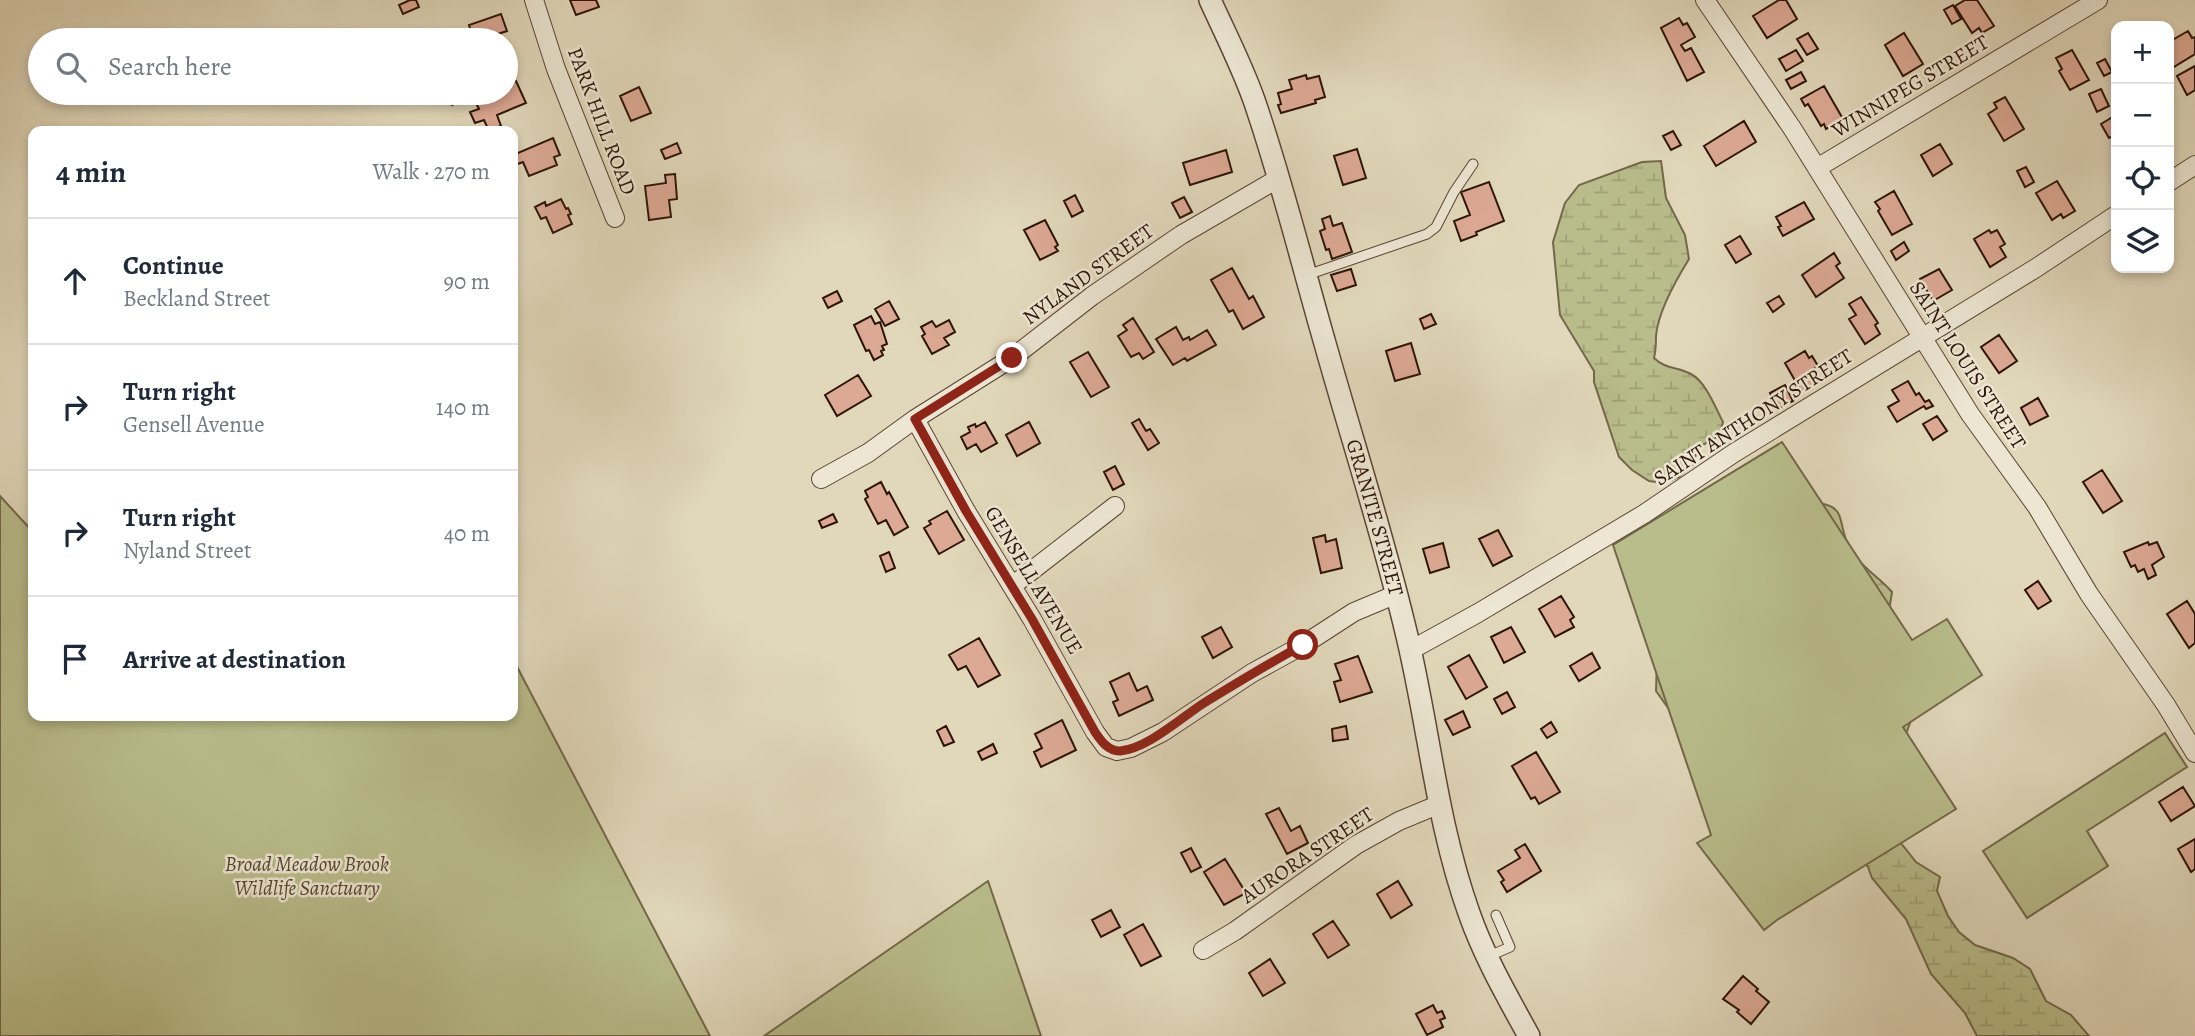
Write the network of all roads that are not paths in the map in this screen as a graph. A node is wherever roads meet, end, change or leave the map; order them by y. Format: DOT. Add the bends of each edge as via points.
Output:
graph roads {
  1 [pos="534,0"];
  2 [pos="1210,0"];
  3 [pos="1705,0"];
  4 [pos="2098,0"];
  5 [pos="1473,164"];
  6 [pos="2195,165"];
  7 [pos="1817,168"];
  8 [pos="1279,178"];
  9 [pos="2174,178"];
  10 [pos="615,218"];
  11 [pos="2111,218"];
  12 [pos="1306,276"];
  13 [pos="1921,337"];
  14 [pos="915,419"];
  15 [pos="821,479"];
  16 [pos="1115,506"];
  17 [pos="1012,586"];
  18 [pos="1397,594"];
  19 [pos="1411,650"];
  20 [pos="2195,753"];
  21 [pos="1440,804"];
  22 [pos="1496,915"];
  23 [pos="1203,950"];
  24 [pos="1488,957"];
  25 [pos="1529,1036"];
  1 -- 10 [label="street, PARK HILL ROAD"];
  2 -- 8 [label="street, GRANITE STREET" via="1253,98"];
  3 -- 7 [label="street, SAINT LOUIS STREET"];
  4 -- 7 [label="street, WINNIPEG STREET"];
  5 -- 12 [label="lane" via="1436,227 1427,234"];
  6 -- 9 [label="street"];
  7 -- 13 [label="street, SAINT LOUIS STREET"];
  8 -- 12 [label="street, GRANITE STREET"];
  8 -- 14 [label="street, NYLAND STREET" via="1181,235 1012,358"];
  11 -- 13 [label="street, SAINT ANTHONY STREET"];
  12 -- 18 [label="street, GRANITE STREET"];
  13 -- 19 [label="street, SAINT ANTHONY STREET" via="1644,514"];
  13 -- 20 [label="street, SAINT LOUIS STREET"];
  14 -- 15 [label="street, NYLAND STREET" via="869,453"];
  14 -- 17 [label="street, GENSELL AVENUE"];
  16 -- 17 [label="street"];
  17 -- 18 [label="street, GENSELL AVENUE" via="1095,732 1106,747 1117,751 1163,732 1354,612"];
  18 -- 19 [label="street, GRANITE STREET"];
  19 -- 21 [label="street, GRANITE STREET"];
  21 -- 23 [label="street, AURORA STREET" via="1356,845"];
  21 -- 24 [label="street, GRANITE STREET" via="1469,913"];
  22 -- 24 [label="lane" via="1510,947"];
  24 -- 25 [label="street, GRANITE STREET"];
}
